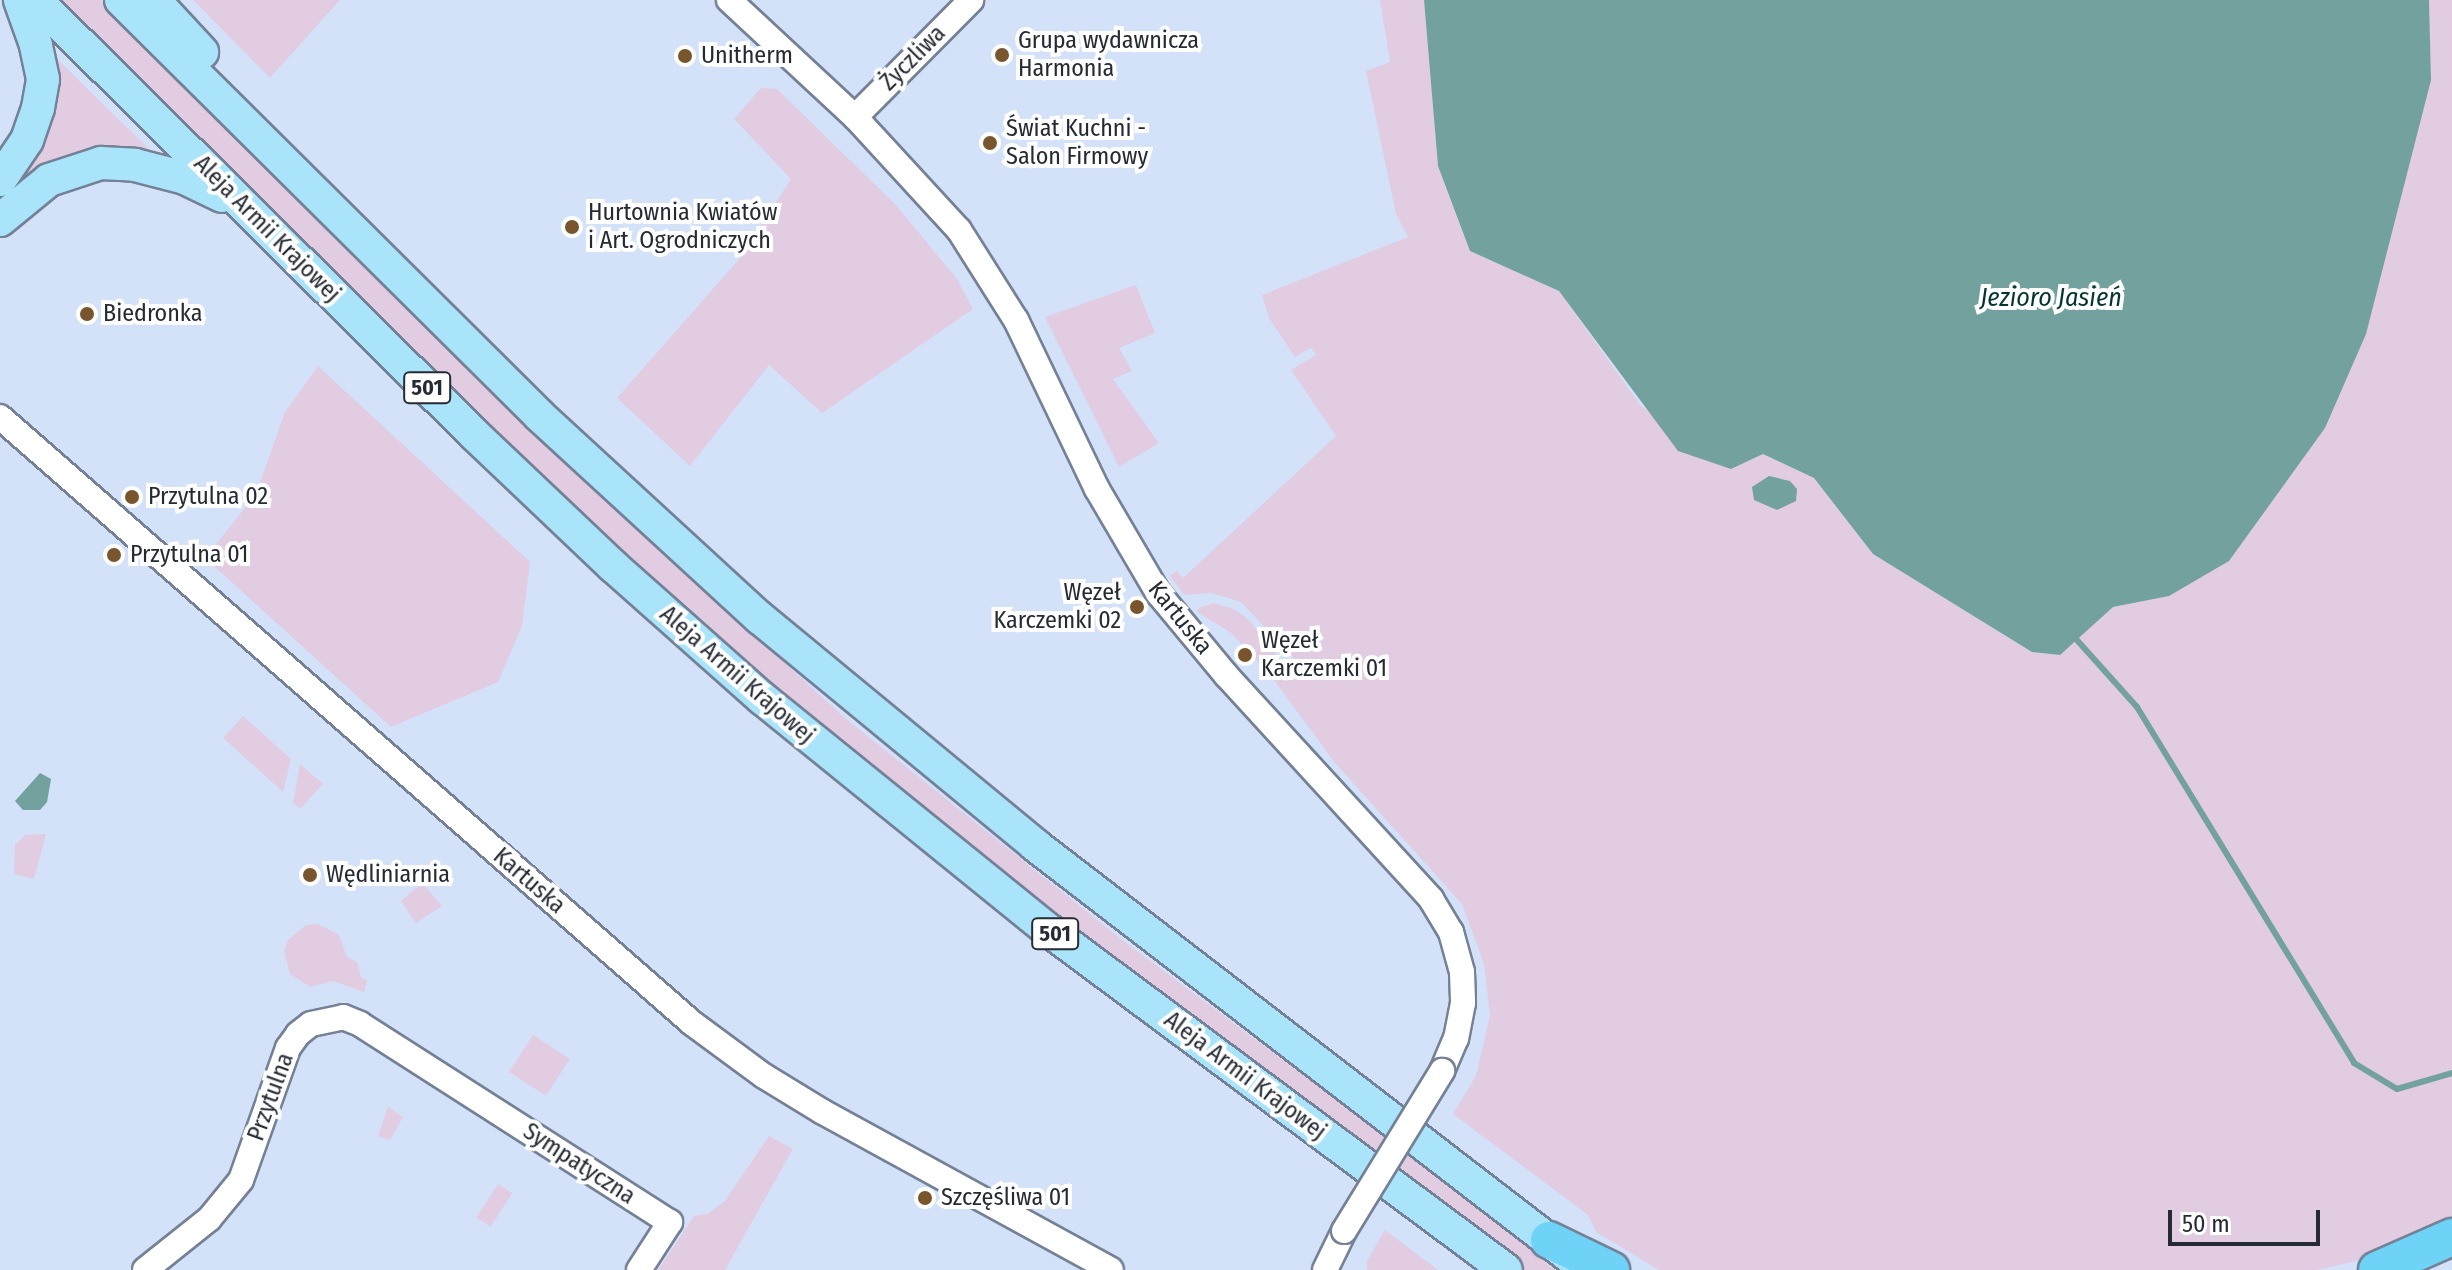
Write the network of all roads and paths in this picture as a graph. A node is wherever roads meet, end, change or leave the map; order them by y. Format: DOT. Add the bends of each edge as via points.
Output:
graph roads {
  1 [pos="20,0"];
  2 [pos="36,0"];
  3 [pos="121,0"];
  4 [pos="154,0"];
  5 [pos="729,0"];
  6 [pos="971,0"];
  7 [pos="855,117"];
  8 [pos="297,176"];
  9 [pos="0,180"];
  10 [pos="244,206"];
  11 [pos="0,220"];
  12 [pos="0,417"];
  13 [pos="440,1075"];
  14 [pos="2452,1237"];
  15 [pos="1549,1240"];
  16 [pos="1322,1264"];
  17 [pos="145,1270"];
  18 [pos="639,1270"];
  19 [pos="1111,1270"];
  20 [pos="1506,1270"];
  21 [pos="1588,1270"];
  22 [pos="1611,1270"];
  23 [pos="2377,1270"];
  1 -- 9 [label="main road" via="43,79 27,140"];
  2 -- 10 [label="main road, Aleja Armii Krajowej / 501"];
  3 -- 8 [label="main road, 501"];
  4 -- 8 [label="main road" via="294,153"];
  5 -- 7 [label="street, Kartuska"];
  6 -- 7 [label="street, Życzliwa"];
  7 -- 16 [label="street, Kartuska, bridge" via="959,230 990,274 1097,489 1158,593 1431,899 1451,932 1462,972 1461,1015 1442,1071"];
  8 -- 15 [label="main road, 501" via="540,416 770,627 1013,828"];
  10 -- 11 [label="main road" via="185,178 135,165 101,163 49,180"];
  10 -- 20 [label="main road, Aleja Armii Krajowej / 501" via="555,511 806,735 1050,931"];
  12 -- 19 [label="street, Kartuska" via="692,1023 811,1105"];
  13 -- 17 [label="street, Przytulna" via="343,1017 311,1024 288,1048 241,1180 209,1219"];
  13 -- 18 [label="street, Sympatyczna" via="670,1222"];
  14 -- 23 [label="highway"];
  15 -- 21 [label="main road, 501"];
  15 -- 22 [label="highway"];
}
